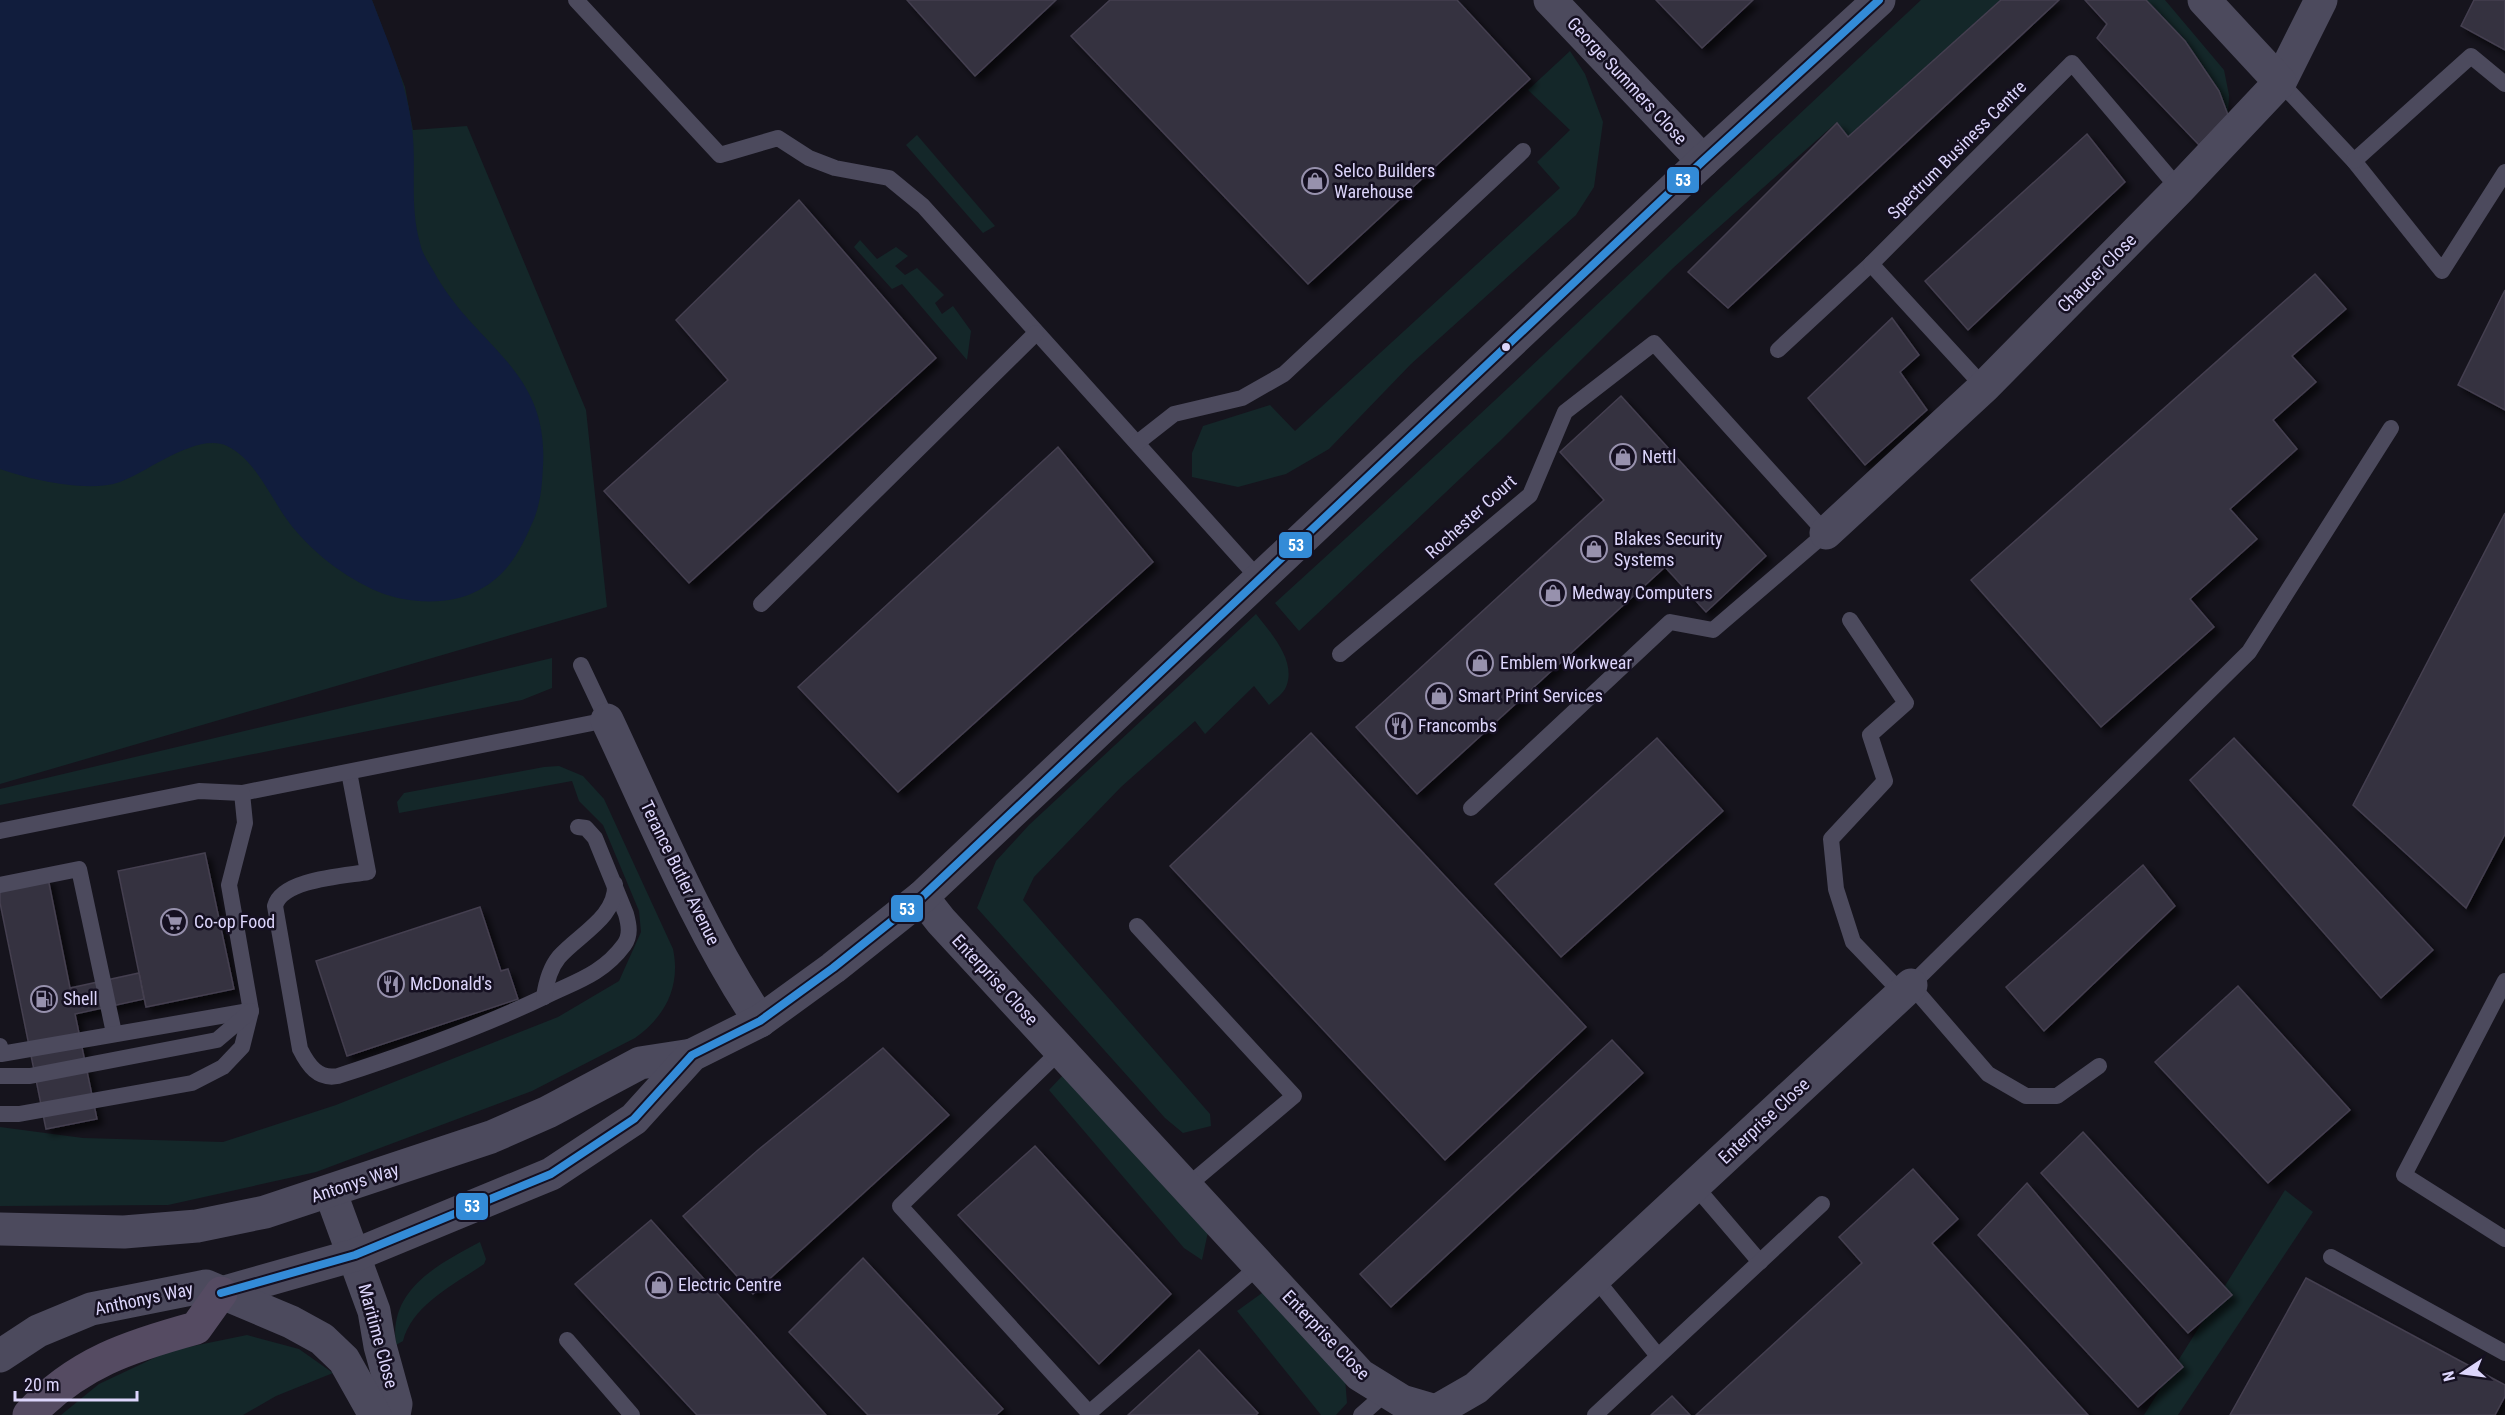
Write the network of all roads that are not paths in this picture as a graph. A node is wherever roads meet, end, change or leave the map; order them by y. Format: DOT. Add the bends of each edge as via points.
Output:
graph roads {
  1 [pos="576,0"];
  2 [pos="1550,0"];
  3 [pos="1879,0"];
  4 [pos="2204,0"];
  5 [pos="2321,0"];
  6 [pos="2280,81"];
  7 [pos="2505,84"];
  8 [pos="1523,151"];
  9 [pos="1703,161"];
  10 [pos="2354,161"];
  11 [pos="2505,172"];
  12 [pos="2179,189"];
  13 [pos="1871,264"];
  14 [pos="1036,333"];
  15 [pos="1778,350"];
  16 [pos="1984,387"];
  17 [pos="2391,428"];
  18 [pos="1137,443"];
  19 [pos="1826,533"];
  20 [pos="1260,580"];
  21 [pos="761,604"];
  22 [pos="1850,620"];
  23 [pos="1340,654"];
  24 [pos="581,665"];
  25 [pos="608,720"];
  26 [pos="349,772"];
  27 [pos="242,793"];
  28 [pos="1471,808"];
  29 [pos="578,827"];
  30 [pos="0,831"];
  31 [pos="615,883"];
  32 [pos="0,885"];
  33 [pos="922,897"];
  34 [pos="1137,926"];
  35 [pos="2505,981"];
  36 [pos="1907,989"];
  37 [pos="544,997"];
  38 [pos="251,1011"];
  39 [pos="760,1021"];
  40 [pos="114,1033"];
  41 [pos="0,1046"];
  42 [pos="1060,1050"];
  43 [pos="692,1054"];
  44 [pos="2099,1066"];
  45 [pos="0,1076"];
  46 [pos="0,1114"];
  47 [pos="1695,1186"];
  48 [pos="1186,1187"];
  49 [pos="330,1191"];
  50 [pos="1822,1204"];
  51 [pos="0,1229"];
  52 [pos="2505,1239"];
  53 [pos="355,1255"];
  54 [pos="2331,1257"];
  55 [pos="1760,1262"];
  56 [pos="1259,1266"];
  57 [pos="1595,1278"];
  58 [pos="220,1293"];
  59 [pos="567,1340"];
  60 [pos="2505,1353"];
  61 [pos="0,1356"];
  62 [pos="1658,1356"];
  63 [pos="1387,1392"];
  64 [pos="1437,1413"];
  65 [pos="29,1415"];
  66 [pos="375,1415"];
  67 [pos="394,1415"];
  68 [pos="632,1415"];
  69 [pos="1360,1415"];
  70 [pos="1595,1415"];
  1 -- 14 [label="lane" via="720,155 778,138 809,158 835,168 889,178 923,206"];
  2 -- 9 [label="street, George Summers Close"];
  3 -- 9 [label="street, Anthonys Way"];
  4 -- 6 [label="street"];
  5 -- 6 [label="street, Chaucer Close"];
  6 -- 10 [label="lane"];
  6 -- 12 [label="street, Chaucer Close"];
  7 -- 10 [label="lane" via="2471,56"];
  8 -- 18 [label="lane" via="1284,374 1242,398 1174,414"];
  9 -- 20 [label="street, Anthonys Way"];
  10 -- 11 [label="lane" via="2442,271"];
  12 -- 13 [label="lane, Spectrum Business Centre" via="2072,63"];
  12 -- 16 [label="street, Chaucer Close"];
  13 -- 15 [label="lane"];
  13 -- 16 [label="lane"];
  14 -- 18 [label="lane"];
  14 -- 21 [label="lane"];
  16 -- 19 [label="street, Chaucer Close"];
  17 -- 36 [label="lane" via="2249,652"];
  18 -- 20 [label="lane"];
  19 -- 23 [label="lane, Rochester Court" via="1654,343 1565,412 1530,495"];
  19 -- 28 [label="lane" via="1713,630 1670,622"];
  20 -- 33 [label="street, Anthonys Way"];
  22 -- 36 [label="lane" via="1906,703 1870,735 1884,781 1831,839 1836,889 1853,942"];
  24 -- 25 [label="lane"];
  25 -- 26 [label="lane"];
  25 -- 39 [label="street, Terance Butler Avenue" via="717,950"];
  26 -- 27 [label="lane"];
  26 -- 37 [label="lane" via="368,872 301,885 284,892 275,903 304,1059 317,1072 334,1077 460,1035"];
  27 -- 30 [label="lane" via="199,791"];
  27 -- 38 [label="lane" via="245,823 229,885"];
  29 -- 31 [label="lane" via="586,828 595,838"];
  31 -- 37 [label="lane" via="614,899 607,911 558,958"];
  31 -- 37 [label="lane" via="629,927 624,945 587,978"];
  32 -- 40 [label="lane" via="79,869"];
  33 -- 39 [label="street, Anthonys Way"];
  33 -- 42 [label="street, Enterprise Close"];
  34 -- 48 [label="lane" via="1294,1096"];
  35 -- 52 [label="lane" via="2404,1175"];
  36 -- 44 [label="lane" via="1988,1074 2026,1096 2056,1096"];
  36 -- 47 [label="street, Enterprise Close"];
  38 -- 40 [label="lane"];
  38 -- 45 [label="lane" via="217,1040 30,1076"];
  38 -- 46 [label="lane" via="242,1047 223,1067 192,1083 19,1114"];
  39 -- 43 [label="street, Anthonys Way"];
  40 -- 41 [label="lane" via="2,1054"];
  42 -- 48 [label="street, Enterprise Close"];
  42 -- 56 [label="lane" via="900,1206 1089,1413"];
  43 -- 49 [label="street, Antonys Way" via="640,1063 491,1137"];
  43 -- 53 [label="street, Anthonys Way" via="634,1119 551,1174"];
  47 -- 55 [label="lane"];
  47 -- 57 [label="street, Enterprise Close"];
  48 -- 56 [label="street, Enterprise Close"];
  49 -- 51 [label="street, Antonys Way" via="265,1212 197,1226 124,1232"];
  49 -- 53 [label="street, Maritime Close"];
  50 -- 55 [label="lane"];
  53 -- 58 [label="street, Anthonys Way"];
  53 -- 67 [label="street, Maritime Close" via="374,1311 396,1404"];
  54 -- 60 [label="lane"];
  55 -- 62 [label="lane"];
  56 -- 63 [label="street, Enterprise Close" via="1360,1376"];
  57 -- 62 [label="lane"];
  57 -- 64 [label="street, Enterprise Close" via="1476,1388"];
  58 -- 61 [label="street, Anthonys Way" via="206,1286 91,1309 38,1331"];
  58 -- 65 [label="main road" via="196,1328 103,1358 69,1380"];
  58 -- 66 [label="street, Maritime Close" via="291,1322 330,1345 348,1366"];
  59 -- 68 [label="lane"];
  62 -- 70 [label="lane"];
  63 -- 64 [label="street, Enterprise Close"];
  63 -- 69 [label="lane"];
}
